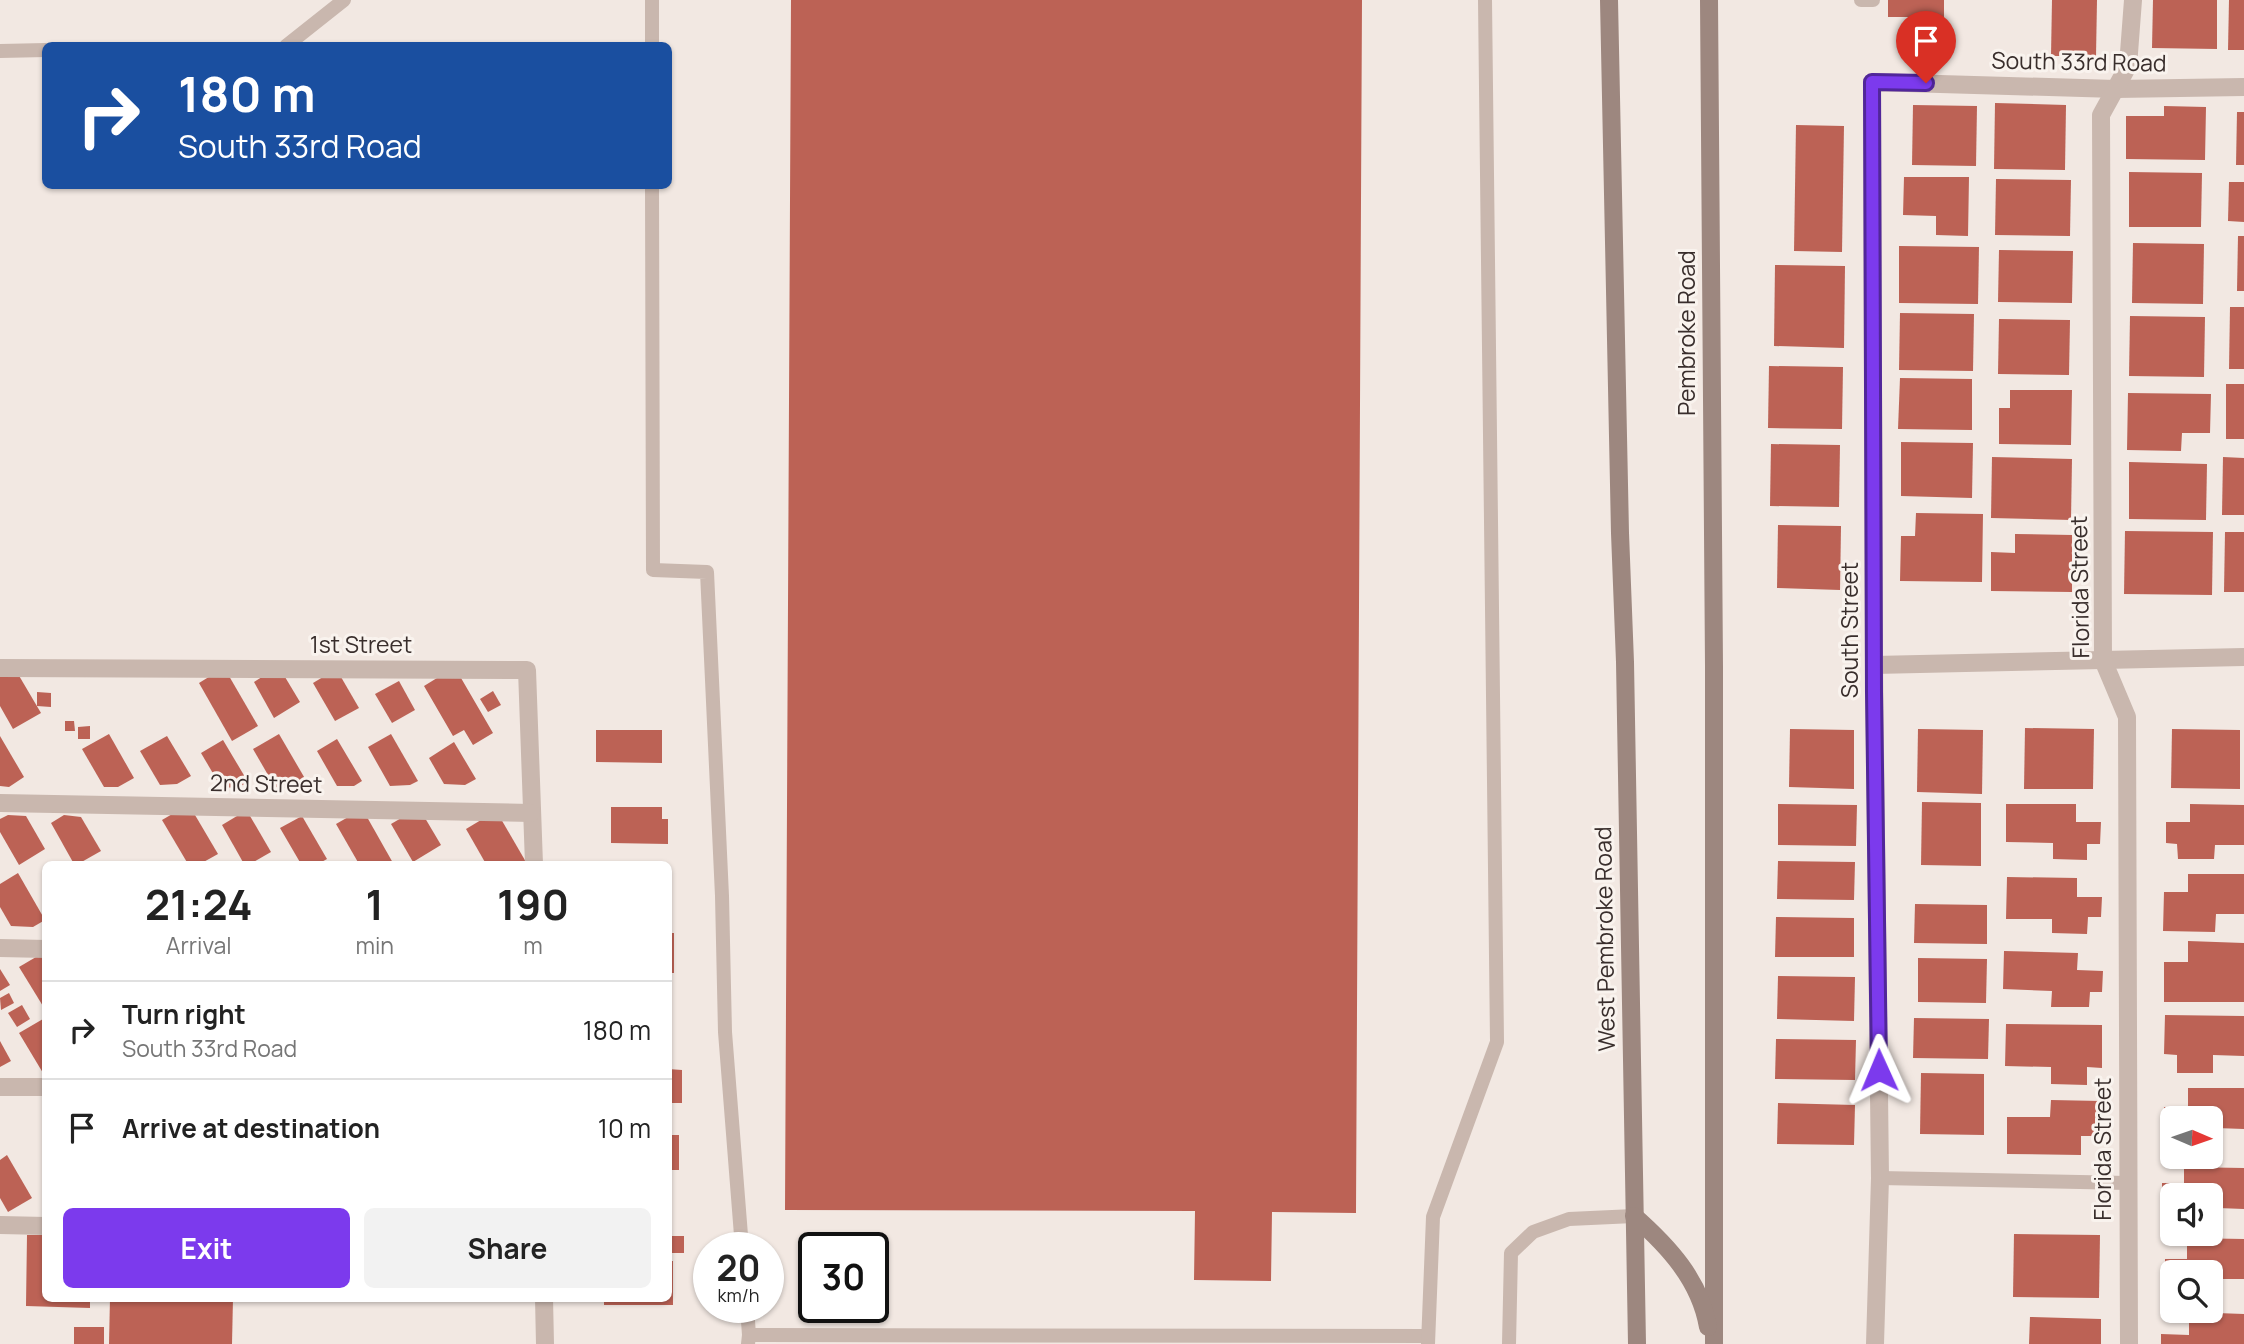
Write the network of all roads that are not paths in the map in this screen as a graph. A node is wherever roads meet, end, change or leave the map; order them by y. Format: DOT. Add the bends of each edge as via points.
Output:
graph roads {
  1 [pos="344,0"];
  2 [pos="652,0"];
  3 [pos="1485,0"];
  4 [pos="1609,0"];
  5 [pos="1709,0"];
  6 [pos="1861,0"];
  7 [pos="1873,0"];
  8 [pos="2133,0"];
  9 [pos="291,42"];
  10 [pos="652,42"];
  11 [pos="42,50"];
  12 [pos="0,51"];
  13 [pos="1872,82"];
  14 [pos="2244,87"];
  15 [pos="2116,89"];
  16 [pos="652,189"];
  17 [pos="2244,657"];
  18 [pos="2103,660"];
  19 [pos="1874,665"];
  20 [pos="0,668"];
  21 [pos="0,803"];
  22 [pos="531,814"];
  23 [pos="534,861"];
  24 [pos="0,948"];
  25 [pos="42,948"];
  26 [pos="0,1087"];
  27 [pos="42,1087"];
  28 [pos="1880,1178"];
  29 [pos="2127,1182"];
  30 [pos="1634,1216"];
  31 [pos="0,1225"];
  32 [pos="42,1226"];
  33 [pos="742,1232"];
  34 [pos="544,1302"];
  35 [pos="748,1339"];
  36 [pos="1428,1340"];
  37 [pos="545,1344"];
  38 [pos="1509,1344"];
  39 [pos="1637,1344"];
  40 [pos="1713,1344"];
  41 [pos="1875,1344"];
  42 [pos="2129,1344"];
  1 -- 9 [label="lane"];
  2 -- 10 [label="lane"];
  3 -- 36 [label="lane" via="1497,1042 1433,1217"];
  4 -- 30 [label="main road, West Pembroke Road"];
  5 -- 40 [label="main road, Pembroke Road"];
  6 -- 7 [label="lane"];
  8 -- 15 [label="street, Florida Street" via="2128,66"];
  11 -- 12 [label="lane"];
  13 -- 15 [label="street, South 33rd Road"];
  13 -- 19 [label="street, South Street"];
  14 -- 15 [label="street, South 33rd Road"];
  15 -- 18 [label="street, Florida Street" via="2101,114"];
  16 -- 33 [label="lane" via="653,570 707,572 725,1032"];
  17 -- 18 [label="street"];
  18 -- 19 [label="street"];
  18 -- 29 [label="street, Florida Street" via="2127,717"];
  19 -- 28 [label="street, South Street"];
  20 -- 22 [label="street, 1st Street" via="527,670"];
  21 -- 22 [label="street, 2nd Street"];
  22 -- 23 [label="street, 1st Street"];
  24 -- 25 [label="street"];
  26 -- 27 [label="street"];
  28 -- 29 [label="lane"];
  28 -- 41 [label="street, South Street"];
  29 -- 42 [label="street, Florida Street"];
  30 -- 38 [label="lane" via="1569,1219 1533,1232 1511,1253"];
  30 -- 39 [label="main road, West Pembroke Road"];
  30 -- 40 [label="main road" via="1666,1244 1690,1278"];
  31 -- 32 [label="street"];
  34 -- 37 [label="street"];
  35 -- 36 [label="lane"];
}
